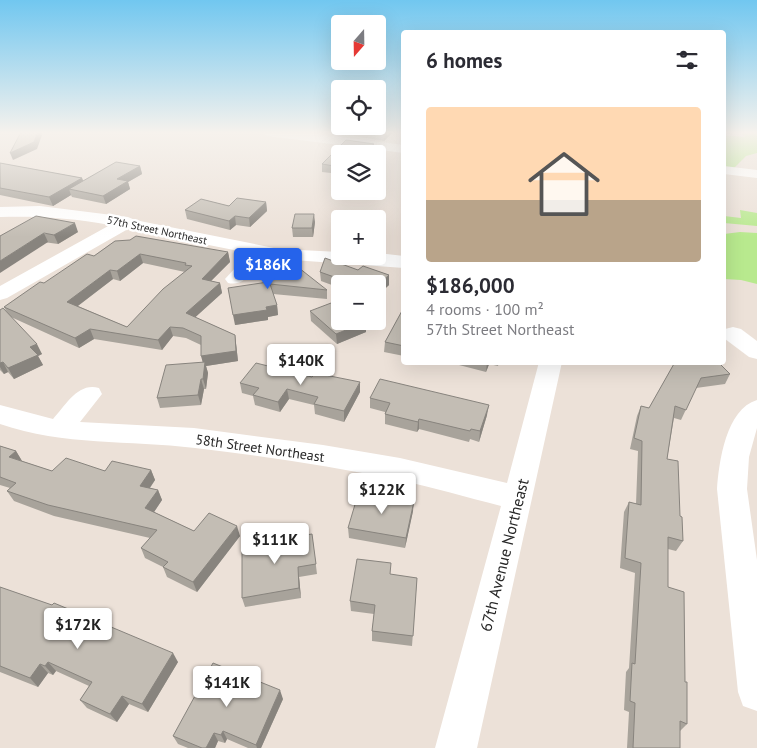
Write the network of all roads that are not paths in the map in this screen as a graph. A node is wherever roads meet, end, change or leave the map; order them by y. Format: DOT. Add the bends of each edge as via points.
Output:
graph roads {
  1 [pos="726,170"];
  2 [pos="757,174"];
  3 [pos="0,212"];
  4 [pos="128,222"];
  5 [pos="261,251"];
  6 [pos="401,262"];
  7 [pos="235,279"];
  8 [pos="0,294"];
  9 [pos="733,334"];
  10 [pos="757,352"];
  11 [pos="550,365"];
  12 [pos="90,394"];
  13 [pos="757,409"];
  14 [pos="0,414"];
  15 [pos="59,429"];
  16 [pos="518,498"];
  17 [pos="757,692"];
  18 [pos="456,748"];
  1 -- 2 [label="street"];
  3 -- 4 [label="street, 57th Street Northeast" via="66,213"];
  4 -- 5 [label="street, 57th Street Northeast"];
  4 -- 8 [label="street"];
  5 -- 6 [label="street, 57th Street Northeast"];
  5 -- 7 [label="street"];
  9 -- 10 [label="street"];
  11 -- 16 [label="street, 67th Avenue Northeast"];
  12 -- 15 [label="street"];
  13 -- 17 [label="street" via="749,417 732,462 732,489"];
  14 -- 15 [label="street, 58th Street Northeast"];
  15 -- 16 [label="street, 58th Street Northeast" via="179,436 272,448 400,469"];
  16 -- 18 [label="street, 67th Avenue Northeast"];
}
